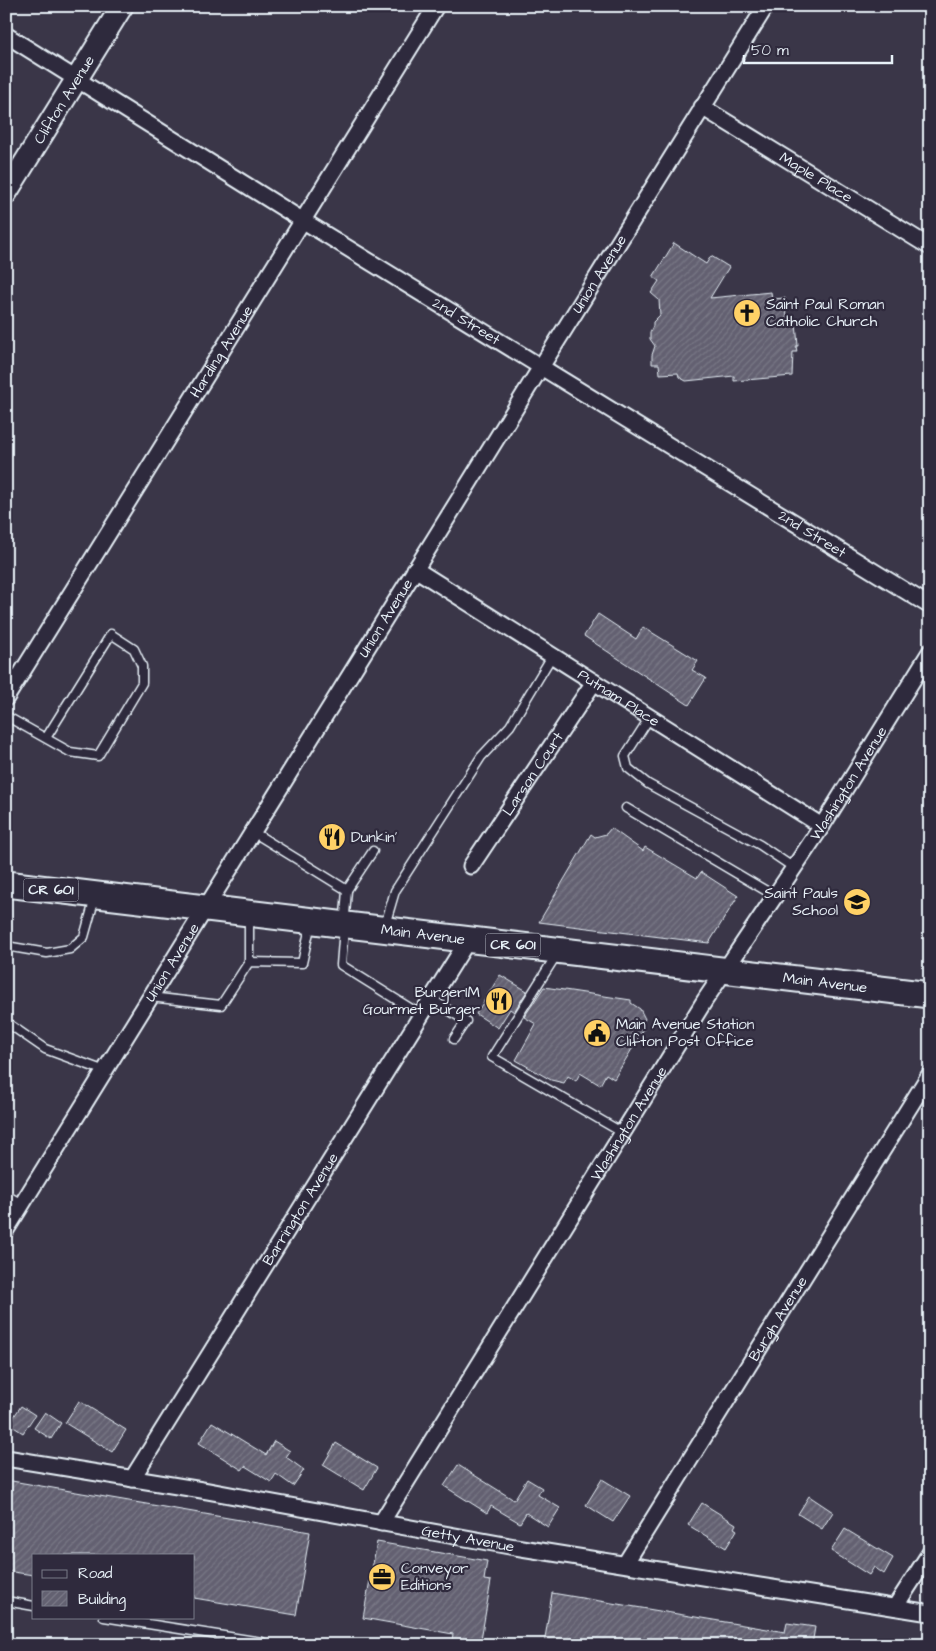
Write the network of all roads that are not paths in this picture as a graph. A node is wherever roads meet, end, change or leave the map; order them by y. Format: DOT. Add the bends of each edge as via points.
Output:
graph roads {
  1 [pos="122,6"];
  2 [pos="436,6"];
  3 [pos="766,6"];
  4 [pos="6,35"];
  5 [pos="77,79"];
  6 [pos="702,107"];
  7 [pos="6,193"];
  8 [pos="302,220"];
  9 [pos="930,247"];
  10 [pos="540,366"];
  11 [pos="415,569"];
  12 [pos="930,606"];
  13 [pos="930,652"];
  14 [pos="552,656"];
  15 [pos="594,682"];
  16 [pos="7,696"];
  17 [pos="6,716"];
  18 [pos="650,718"];
  19 [pos="46,738"];
  20 [pos="626,808"];
  21 [pos="822,826"];
  22 [pos="253,832"];
  23 [pos="373,851"];
  24 [pos="471,866"];
  25 [pos="794,868"];
  26 [pos="6,884"];
  27 [pos="347,890"];
  28 [pos="96,895"];
  29 [pos="775,896"];
  30 [pos="206,908"];
  31 [pos="249,913"];
  32 [pos="311,921"];
  33 [pos="344,925"];
  34 [pos="383,929"];
  35 [pos="468,940"];
  36 [pos="6,946"];
  37 [pos="560,950"];
  38 [pos="249,962"];
  39 [pos="725,971"];
  40 [pos="930,995"];
  41 [pos="150,997"];
  42 [pos="431,999"];
  43 [pos="421,1015"];
  44 [pos="6,1022"];
  45 [pos="454,1039"];
  46 [pos="105,1071"];
  47 [pos="930,1074"];
  48 [pos="623,1133"];
  49 [pos="6,1194"];
  50 [pos="22,1204"];
  51 [pos="6,1230"];
  52 [pos="6,1458"];
  53 [pos="132,1479"];
  54 [pos="381,1523"];
  55 [pos="930,1553"];
  56 [pos="625,1564"];
  57 [pos="6,1601"];
  58 [pos="32,1606"];
  59 [pos="895,1608"];
  60 [pos="930,1613"];
  61 [pos="110,1618"];
  62 [pos="262,1642"];
  1 -- 5 [label="main road, Clifton Avenue"];
  2 -- 8 [label="street, Harding Avenue"];
  3 -- 6 [label="street, Union Avenue"];
  4 -- 5 [label="street, 2nd Street"];
  5 -- 7 [label="main road, Clifton Avenue"];
  5 -- 8 [label="street, 2nd Street"];
  6 -- 9 [label="street, Maple Place"];
  6 -- 10 [label="street, Union Avenue"];
  8 -- 10 [label="street, 2nd Street"];
  8 -- 16 [label="street, Harding Avenue"];
  10 -- 11 [label="street, Union Avenue"];
  10 -- 12 [label="street, 2nd Street"];
  11 -- 14 [label="street, Putnam Place"];
  11 -- 22 [label="street, Union Avenue"];
  13 -- 21 [label="street, Washington Avenue"];
  14 -- 15 [label="street, Putnam Place"];
  14 -- 34 [label="lane" via="510,726 481,758 395,890"];
  15 -- 18 [label="street, Putnam Place"];
  15 -- 24 [label="street, Larson Court"];
  17 -- 19 [label="lane"];
  18 -- 21 [label="street, Putnam Place"];
  18 -- 25 [label="lane" via="625,756 628,768 648,784"];
  19 -- 19 [label="lane" via="70,752 98,756 142,683 142,666 134,649 111,634"];
  20 -- 29 [label="lane"];
  21 -- 25 [label="street, Washington Avenue"];
  22 -- 27 [label="lane"];
  22 -- 30 [label="street, Union Avenue"];
  23 -- 27 [label="lane"];
  25 -- 29 [label="street, Washington Avenue"];
  26 -- 28 [label="main road, Main Avenue / CR 601"];
  27 -- 33 [label="lane"];
  28 -- 30 [label="main road, Main Avenue / CR 601"];
  28 -- 36 [label="lane" via="84,937 70,948 48,953"];
  29 -- 39 [label="street, Washington Avenue"];
  30 -- 31 [label="main road, Main Avenue / CR 601"];
  30 -- 41 [label="street, Union Avenue"];
  31 -- 32 [label="main road, Main Avenue / CR 601"];
  31 -- 38 [label="lane"];
  32 -- 33 [label="main road, Main Avenue / CR 601"];
  32 -- 38 [label="lane" via="302,963"];
  33 -- 34 [label="main road, Main Avenue / CR 601"];
  33 -- 43 [label="lane" via="342,965"];
  34 -- 35 [label="main road, Main Avenue / CR 601"];
  35 -- 37 [label="main road, Main Avenue / CR 601"];
  35 -- 42 [label="street, Barrington Avenue"];
  37 -- 39 [label="main road, Main Avenue / CR 601"];
  37 -- 48 [label="lane" via="492,1057"];
  38 -- 41 [label="lane" via="221,1005"];
  39 -- 40 [label="main road, Main Avenue / CR 601"];
  39 -- 48 [label="street, Washington Avenue"];
  41 -- 46 [label="street, Union Avenue"];
  42 -- 43 [label="street, Barrington Avenue"];
  42 -- 45 [label="lane" via="466,1021"];
  43 -- 53 [label="street, Barrington Avenue"];
  44 -- 46 [label="lane" via="45,1049"];
  46 -- 50 [label="street, Union Avenue"];
  47 -- 56 [label="street, Burgh Avenue"];
  48 -- 54 [label="street, Washington Avenue"];
  49 -- 50 [label="lane"];
  50 -- 51 [label="street, Union Avenue"];
  52 -- 53 [label="street, Getty Avenue"];
  53 -- 54 [label="street, Getty Avenue"];
  54 -- 56 [label="street, Getty Avenue"];
  55 -- 59 [label="street"];
  56 -- 59 [label="street, Getty Avenue"];
  57 -- 58 [label="lane"];
  59 -- 60 [label="street, Getty Avenue"];
  61 -- 62 [label="lane"];
}
